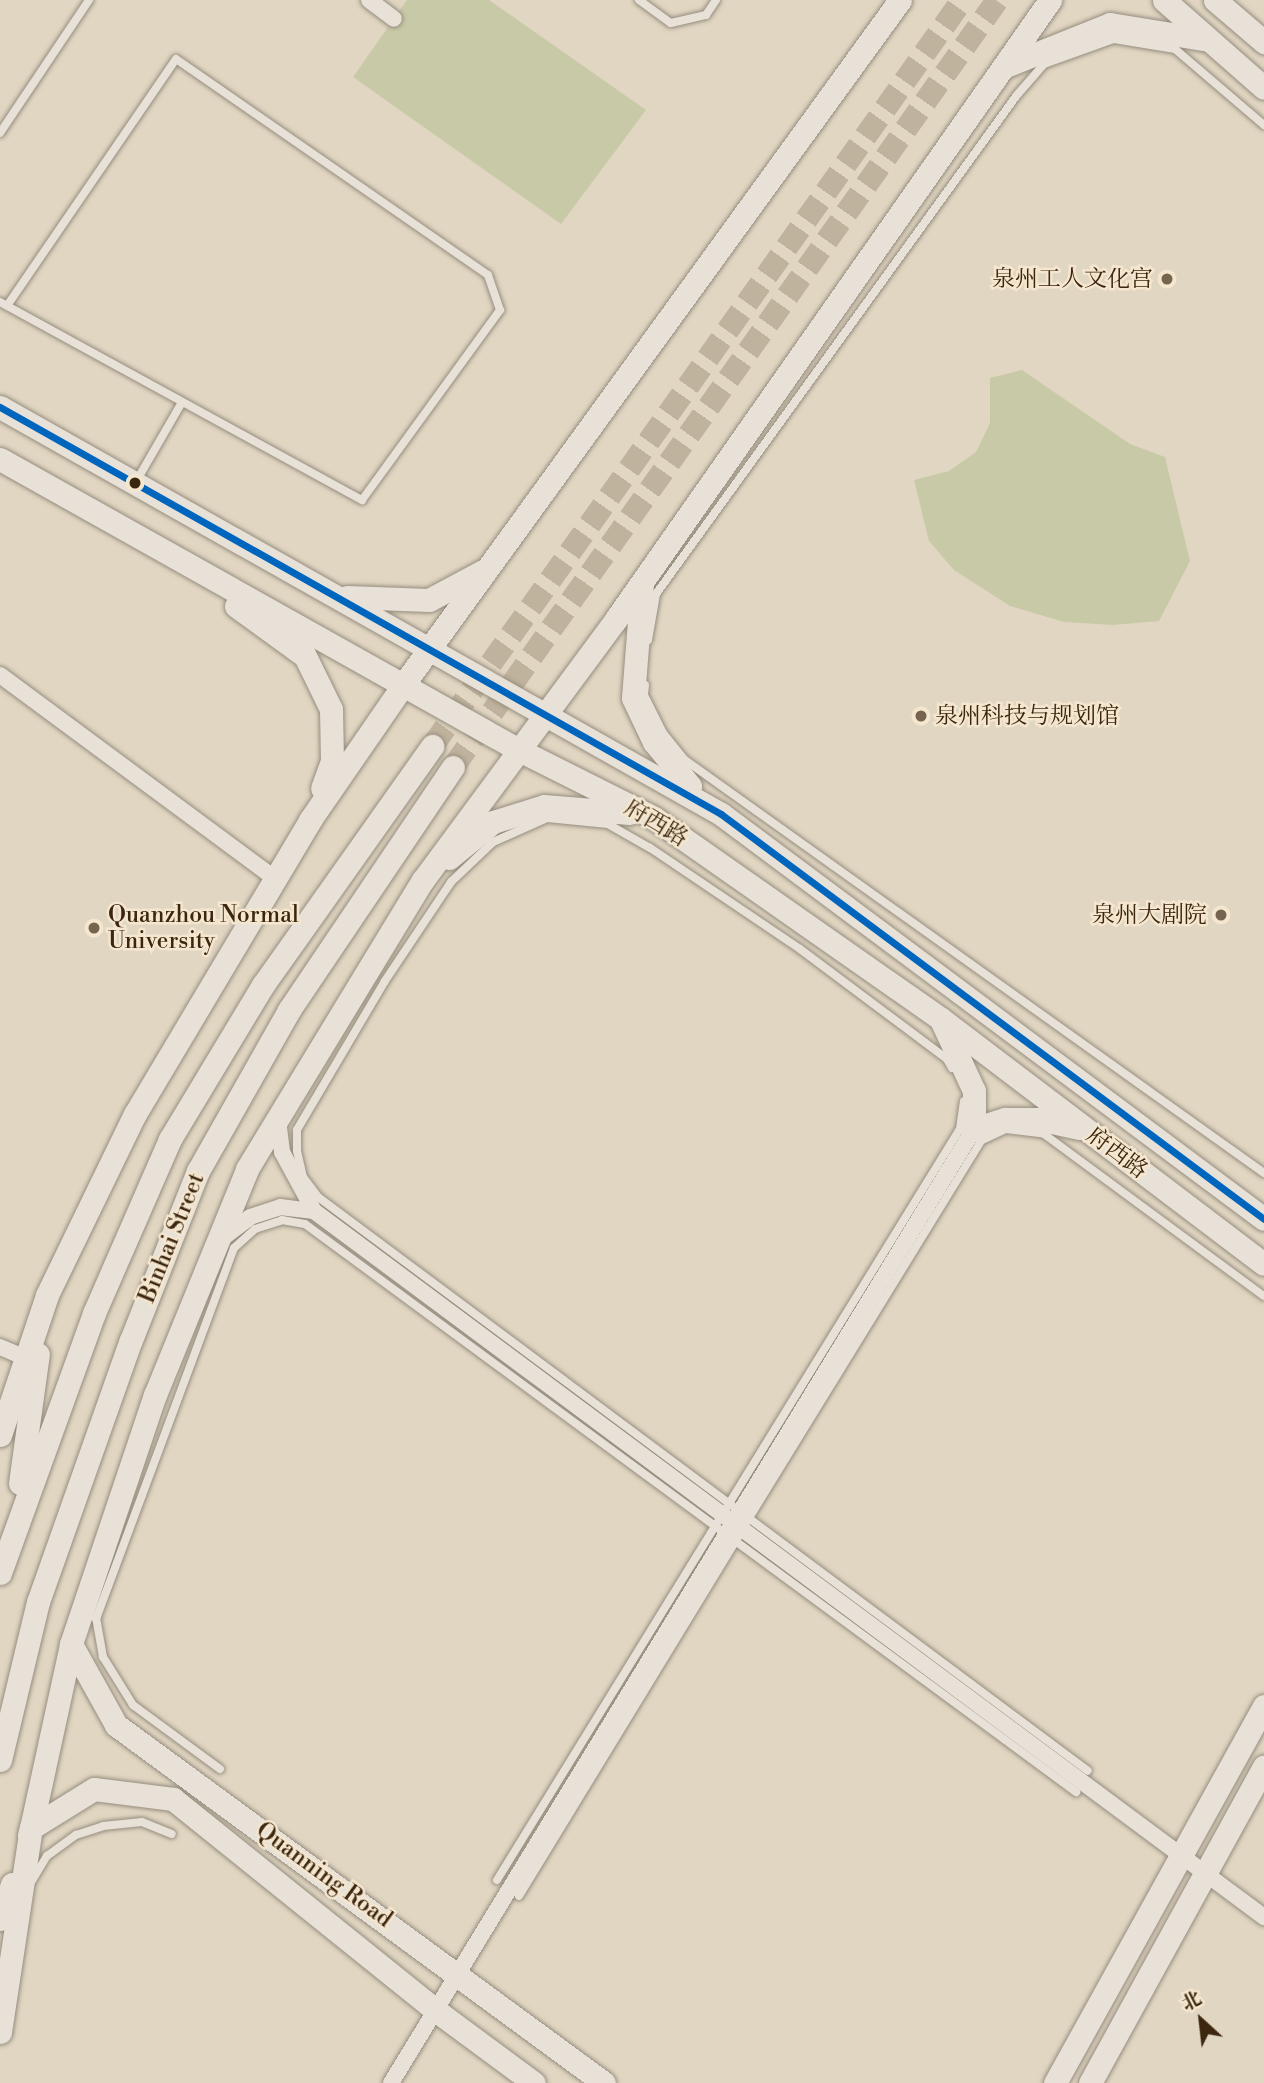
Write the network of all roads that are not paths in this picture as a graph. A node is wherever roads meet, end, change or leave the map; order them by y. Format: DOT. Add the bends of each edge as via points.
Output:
graph roads {
  1 [pos="89,0"];
  2 [pos="369,0"];
  3 [pos="639,0"];
  4 [pos="716,0"];
  5 [pos="900,0"];
  6 [pos="1050,0"];
  7 [pos="1164,0"];
  8 [pos="1215,0"];
  9 [pos="1238,0"];
  10 [pos="394,19"];
  11 [pos="1209,40"];
  12 [pos="1264,42"];
  13 [pos="1003,67"];
  14 [pos="1264,89"];
  15 [pos="1264,125"];
  16 [pos="0,133"];
  17 [pos="4,304"];
  18 [pos="181,404"];
  19 [pos="0,407"];
  20 [pos="0,458"];
  21 [pos="135,482"];
  22 [pos="149,542"];
  23 [pos="489,568"];
  24 [pos="643,580"];
  25 [pos="336,595"];
  26 [pos="431,649"];
  27 [pos="0,675"];
  28 [pos="403,685"];
  29 [pos="546,713"];
  30 [pos="432,746"];
  31 [pos="519,750"];
  32 [pos="453,767"];
  33 [pos="721,814"];
  34 [pos="654,818"];
  35 [pos="310,820"];
  36 [pos="274,878"];
  37 [pos="423,880"];
  38 [pos="941,1019"];
  39 [pos="278,1119"];
  40 [pos="974,1129"];
  41 [pos="1087,1130"];
  42 [pos="1264,1173"];
  43 [pos="314,1211"];
  44 [pos="1264,1219"];
  45 [pos="218,1241"];
  46 [pos="1264,1264"];
  47 [pos="47,1295"];
  48 [pos="1264,1296"];
  49 [pos="0,1347"];
  50 [pos="26,1358"];
  51 [pos="0,1435"];
  52 [pos="733,1523"];
  53 [pos="13,1527"];
  54 [pos="0,1573"];
  55 [pos="71,1644"];
  56 [pos="1264,1706"];
  57 [pos="0,1760"];
  58 [pos="1264,1766"];
  59 [pos="220,1769"];
  60 [pos="1087,1771"];
  61 [pos="1076,1792"];
  62 [pos="31,1828"];
  63 [pos="172,1834"];
  64 [pos="1184,1858"];
  65 [pos="1206,1874"];
  66 [pos="497,1880"];
  67 [pos="519,1896"];
  68 [pos="20,1902"];
  69 [pos="1264,1917"];
  70 [pos="0,1919"];
  71 [pos="460,1974"];
  72 [pos="438,2012"];
  73 [pos="0,2032"];
  74 [pos="391,2083"];
  75 [pos="534,2083"];
  76 [pos="604,2083"];
  77 [pos="1055,2083"];
  78 [pos="1090,2083"];
  1 -- 16 [label="lane"];
  2 -- 10 [label="street"];
  3 -- 4 [label="lane" via="671,23 706,15"];
  5 -- 23 [label="street"];
  6 -- 13 [label="street"];
  7 -- 11 [label="street"];
  8 -- 12 [label="street"];
  9 -- 12 [label="street"];
  11 -- 13 [label="street" via="1110,24"];
  11 -- 14 [label="street"];
  13 -- 24 [label="street"];
  15 -- 42 [label="lane" via="1175,49 1114,39 1044,64 656,594 644,695 663,733 685,760"];
  17 -- 18 [label="lane"];
  17 -- 18 [label="lane" via="176,59 488,275 500,310 362,500"];
  18 -- 21 [label="lane"];
  19 -- 21 [label="street, 府西路"];
  20 -- 22 [label="street, 府西路"];
  21 -- 25 [label="street, 府西路"];
  22 -- 28 [label="street, 府西路"];
  22 -- 35 [label="street" via="305,656 331,709 332,761"];
  23 -- 25 [label="street" via="429,600"];
  23 -- 26 [label="street"];
  24 -- 29 [label="street"];
  24 -- 33 [label="street" via="633,698 671,768"];
  25 -- 26 [label="street, 府西路"];
  26 -- 28 [label="street"];
  26 -- 29 [label="street, 府西路"];
  27 -- 36 [label="street"];
  28 -- 31 [label="street, 府西路"];
  28 -- 35 [label="street"];
  29 -- 31 [label="street"];
  29 -- 33 [label="street, 府西路"];
  30 -- 53 [label="street, Binhai Street" via="263,985 170,1139 94,1313"];
  31 -- 34 [label="street, 府西路"];
  31 -- 37 [label="street"];
  32 -- 57 [label="street, Binhai Street" via="289,1010 198,1171 131,1340 38,1602"];
  33 -- 44 [label="street, 府西路"];
  34 -- 37 [label="street" via="587,806 544,806 493,821"];
  34 -- 38 [label="street, 府西路"];
  35 -- 36 [label="street"];
  36 -- 47 [label="street" via="135,1114"];
  37 -- 39 [label="street"];
  38 -- 40 [label="street" via="974,1091"];
  38 -- 41 [label="street, 府西路"];
  39 -- 43 [label="street" via="282,1152"];
  39 -- 45 [label="street" via="247,1169"];
  40 -- 41 [label="street" via="1005,1119 1038,1119"];
  40 -- 52 [label="street"];
  41 -- 46 [label="street, 府西路"];
  43 -- 45 [label="street" via="280,1207 250,1217"];
  43 -- 52 [label="street"];
  45 -- 55 [label="street" via="155,1395"];
  47 -- 50 [label="street"];
  47 -- 53 [label="street"];
  48 -- 52 [label="lane" via="1044,1134 1006,1129 982,1140"];
  49 -- 50 [label="street"];
  50 -- 51 [label="street"];
  52 -- 52 [label="lane" via="318,1197 303,1177 297,1130 385,981 451,882 493,842 547,818 608,824 650,848 800,949 947,1059 966,1093 960,1129"];
  52 -- 59 [label="lane" via="305,1224 282,1220 255,1229 234,1248 96,1619 103,1657 133,1705"];
  52 -- 60 [label="lane"];
  52 -- 61 [label="lane"];
  52 -- 64 [label="street"];
  52 -- 66 [label="lane"];
  52 -- 67 [label="lane"];
  52 -- 71 [label="street"];
  53 -- 54 [label="street, Binhai Street"];
  55 -- 62 [label="street"];
  55 -- 71 [label="street, Quanning Road" via="116,1725"];
  56 -- 64 [label="street"];
  58 -- 65 [label="street"];
  62 -- 68 [label="street"];
  62 -- 70 [label="street"];
  62 -- 72 [label="street, Quanning Road" via="94,1789 173,1799"];
  63 -- 68 [label="lane" via="142,1822 103,1826 76,1835 47,1856"];
  64 -- 65 [label="street"];
  64 -- 77 [label="street"];
  65 -- 69 [label="street"];
  65 -- 78 [label="street"];
  68 -- 73 [label="street"];
  71 -- 72 [label="street"];
  71 -- 76 [label="street, Quanning Road"];
  72 -- 74 [label="street"];
  72 -- 75 [label="street, Quanning Road"];
}
